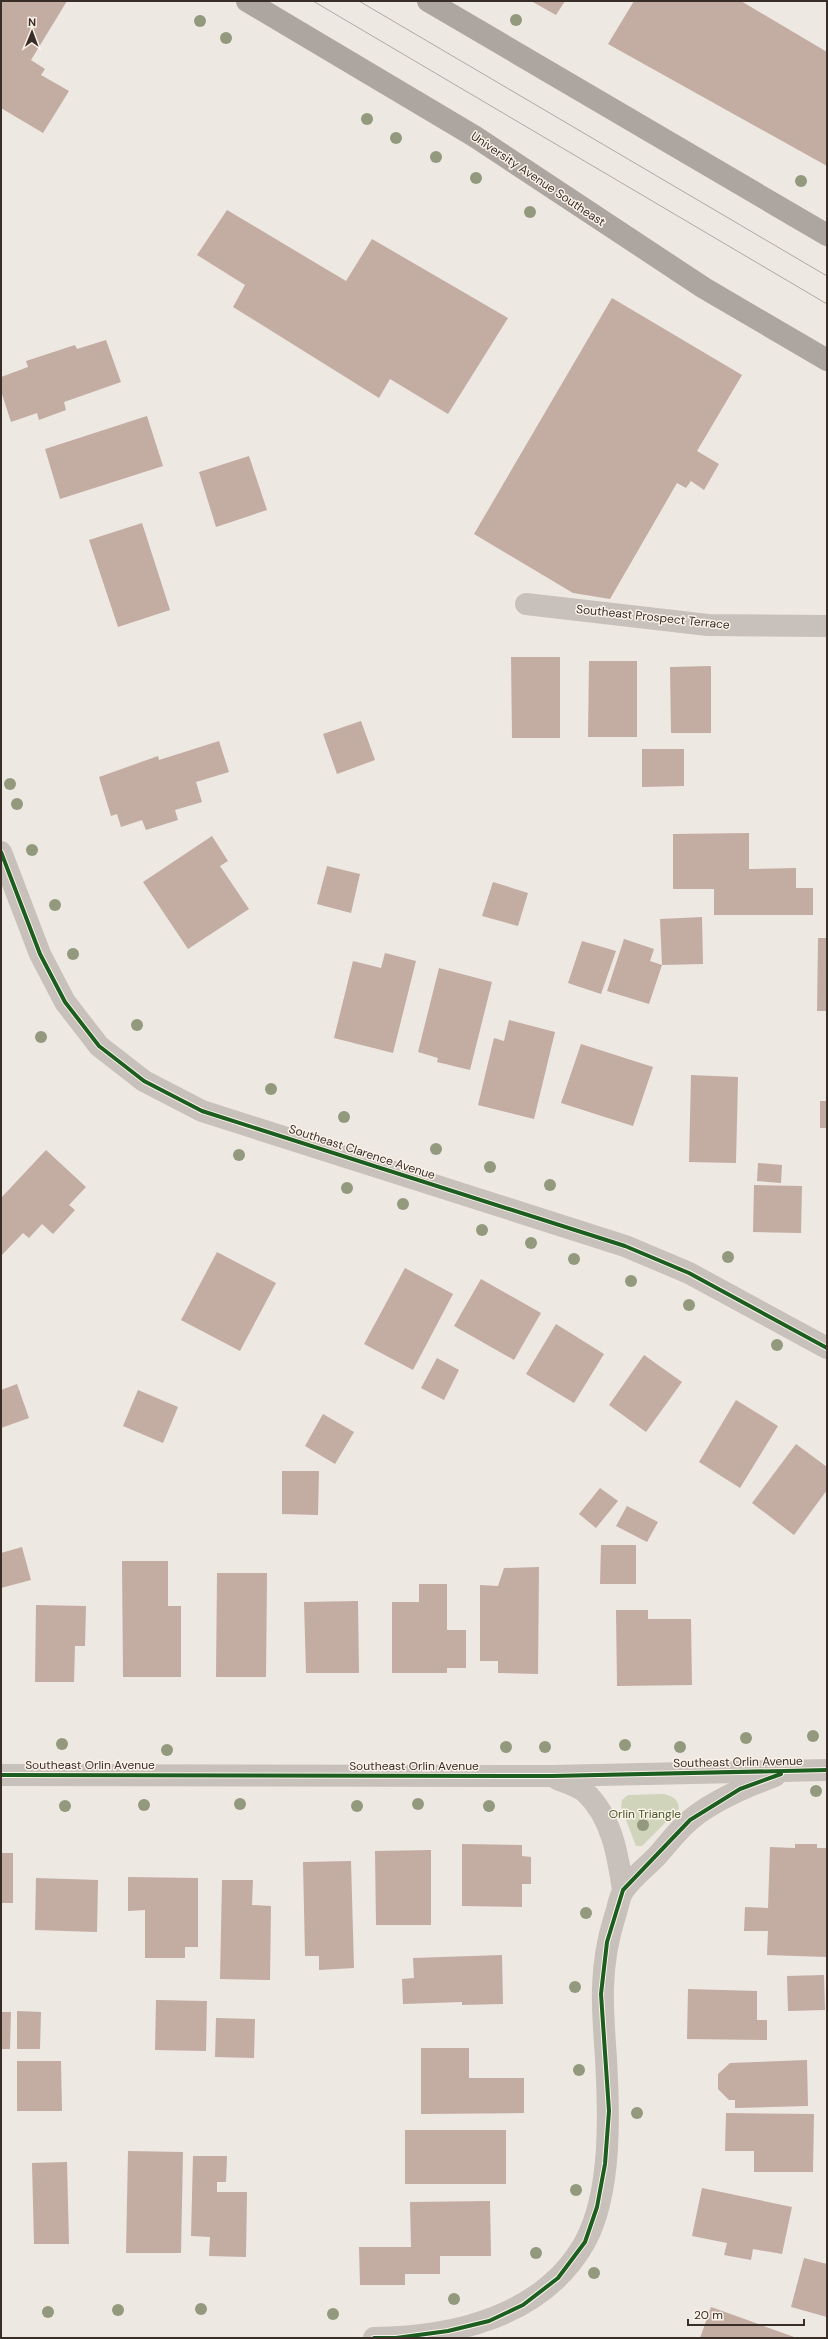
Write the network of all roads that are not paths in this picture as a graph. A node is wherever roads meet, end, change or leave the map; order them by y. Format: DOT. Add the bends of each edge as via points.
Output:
graph roads {
  1 [pos="247,1"];
  2 [pos="428,1"];
  3 [pos="827,235"];
  4 [pos="827,360"];
  5 [pos="526,604"];
  6 [pos="827,626"];
  7 [pos="1,852"];
  8 [pos="827,1348"];
  9 [pos="827,1770"];
  10 [pos="789,1771"];
  11 [pos="1,1775"];
  12 [pos="552,1776"];
  13 [pos="623,1890"];
  14 [pos="374,2338"];
  1 -- 4 [label="main road, University Avenue Southeast" via="474,136 704,288"];
  2 -- 3 [label="main road"];
  5 -- 6 [label="street, Southeast Prospect Terrace" via="708,626"];
  7 -- 8 [label="street, Southeast Clarence Avenue" via="40,954 65,1002 99,1046 144,1081 202,1111 624,1246 689,1273"];
  9 -- 10 [label="street, Southeast Orlin Avenue"];
  10 -- 12 [label="street, Southeast Orlin Avenue"];
  10 -- 13 [label="street" via="740,1789 690,1820"];
  11 -- 12 [label="street, Southeast Orlin Avenue"];
  12 -- 13 [label="street" via="584,1791 601,1813 616,1849"];
  13 -- 14 [label="street" via="607,1942 601,1994 609,2111 605,2164 597,2207 585,2242 558,2278 523,2305 489,2321 448,2331 396,2338"];
}
